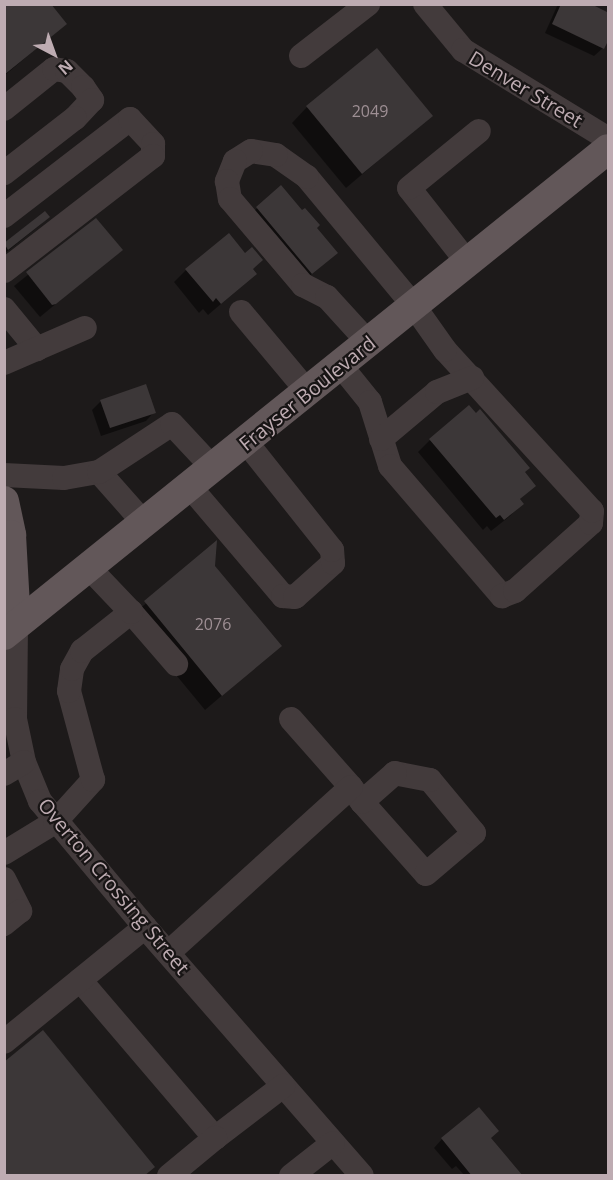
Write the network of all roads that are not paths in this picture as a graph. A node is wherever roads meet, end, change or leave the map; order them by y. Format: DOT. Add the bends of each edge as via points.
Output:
graph roads {
  1 [pos="368,4"];
  2 [pos="425,4"];
  3 [pos="301,56"];
  4 [pos="4,109"];
  5 [pos="479,131"];
  6 [pos="609,139"];
  7 [pos="609,150"];
  8 [pos="4,173"];
  9 [pos="4,216"];
  10 [pos="468,263"];
  11 [pos="4,271"];
  12 [pos="414,306"];
  13 [pos="4,309"];
  14 [pos="242,312"];
  15 [pos="85,328"];
  16 [pos="369,343"];
  17 [pos="37,349"];
  18 [pos="4,363"];
  19 [pos="340,366"];
  20 [pos="472,378"];
  21 [pos="308,392"];
  22 [pos="381,439"];
  23 [pos="247,443"];
  24 [pos="214,469"];
  25 [pos="99,472"];
  26 [pos="4,475"];
  27 [pos="191,488"];
  28 [pos="4,501"];
  29 [pos="145,524"];
  30 [pos="90,569"];
  31 [pos="131,612"];
  32 [pos="10,630"];
  33 [pos="176,664"];
  34 [pos="291,719"];
  35 [pos="14,768"];
  36 [pos="356,794"];
  37 [pos="55,822"];
  38 [pos="4,853"];
  39 [pos="4,879"];
  40 [pos="4,924"];
  41 [pos="145,927"];
  42 [pos="168,953"];
  43 [pos="80,980"];
  44 [pos="4,1042"];
  45 [pos="283,1086"];
  46 [pos="215,1138"];
  47 [pos="333,1143"];
  48 [pos="169,1176"];
  49 [pos="291,1176"];
  50 [pos="362,1176"];
  1 -- 3 [label="street"];
  2 -- 6 [label="street, Denver Street" via="463,50"];
  4 -- 8 [label="street" via="54,69 67,71 92,100"];
  5 -- 10 [label="street" via="409,188"];
  7 -- 10 [label="main road, Frayser Boulevard"];
  9 -- 11 [label="street" via="130,118 153,144 153,156"];
  10 -- 12 [label="main road, Frayser Boulevard"];
  12 -- 16 [label="main road, Frayser Boulevard"];
  12 -- 16 [label="street" via="307,177 276,155 251,151 235,161 228,181 230,199 303,285 327,297"];
  12 -- 20 [label="street" via="445,350"];
  13 -- 17 [label="street"];
  14 -- 21 [label="street"];
  15 -- 17 [label="street"];
  16 -- 19 [label="main road, Frayser Boulevard"];
  17 -- 18 [label="street"];
  19 -- 21 [label="main road, Frayser Boulevard"];
  19 -- 22 [label="street" via="370,402"];
  20 -- 22 [label="street" via="437,392"];
  20 -- 22 [label="street" via="592,510 591,524 515,591 501,596 390,466"];
  21 -- 23 [label="main road, Frayser Boulevard"];
  23 -- 24 [label="main road, Frayser Boulevard"];
  23 -- 27 [label="street" via="332,550 333,563 295,597 283,596"];
  24 -- 25 [label="street" via="172,424"];
  24 -- 27 [label="main road, Frayser Boulevard"];
  25 -- 26 [label="street" via="64,478"];
  25 -- 29 [label="street"];
  27 -- 29 [label="main road, Frayser Boulevard"];
  28 -- 32 [label="main road, Overton Crossing Street" via="11,535"];
  29 -- 30 [label="main road, Frayser Boulevard"];
  30 -- 31 [label="street"];
  30 -- 32 [label="main road, Frayser Boulevard"];
  31 -- 33 [label="street"];
  31 -- 37 [label="street" via="82,651 72,669 69,691 93,780"];
  32 -- 35 [label="street, Overton Crossing Street"];
  34 -- 36 [label="street"];
  35 -- 37 [label="street, Overton Crossing Street"];
  36 -- 36 [label="street" via="426,874 474,833 430,780 395,773"];
  36 -- 42 [label="street"];
  37 -- 38 [label="street"];
  37 -- 41 [label="street, Overton Crossing Street"];
  39 -- 40 [label="street" via="20,911"];
  41 -- 42 [label="street, Overton Crossing Street"];
  41 -- 43 [label="street"];
  42 -- 45 [label="street, Overton Crossing Street"];
  43 -- 44 [label="street"];
  43 -- 46 [label="street"];
  45 -- 46 [label="street"];
  45 -- 47 [label="street, Overton Crossing Street"];
  46 -- 48 [label="street"];
  47 -- 49 [label="street"];
  47 -- 50 [label="street, Overton Crossing Street"];
}
